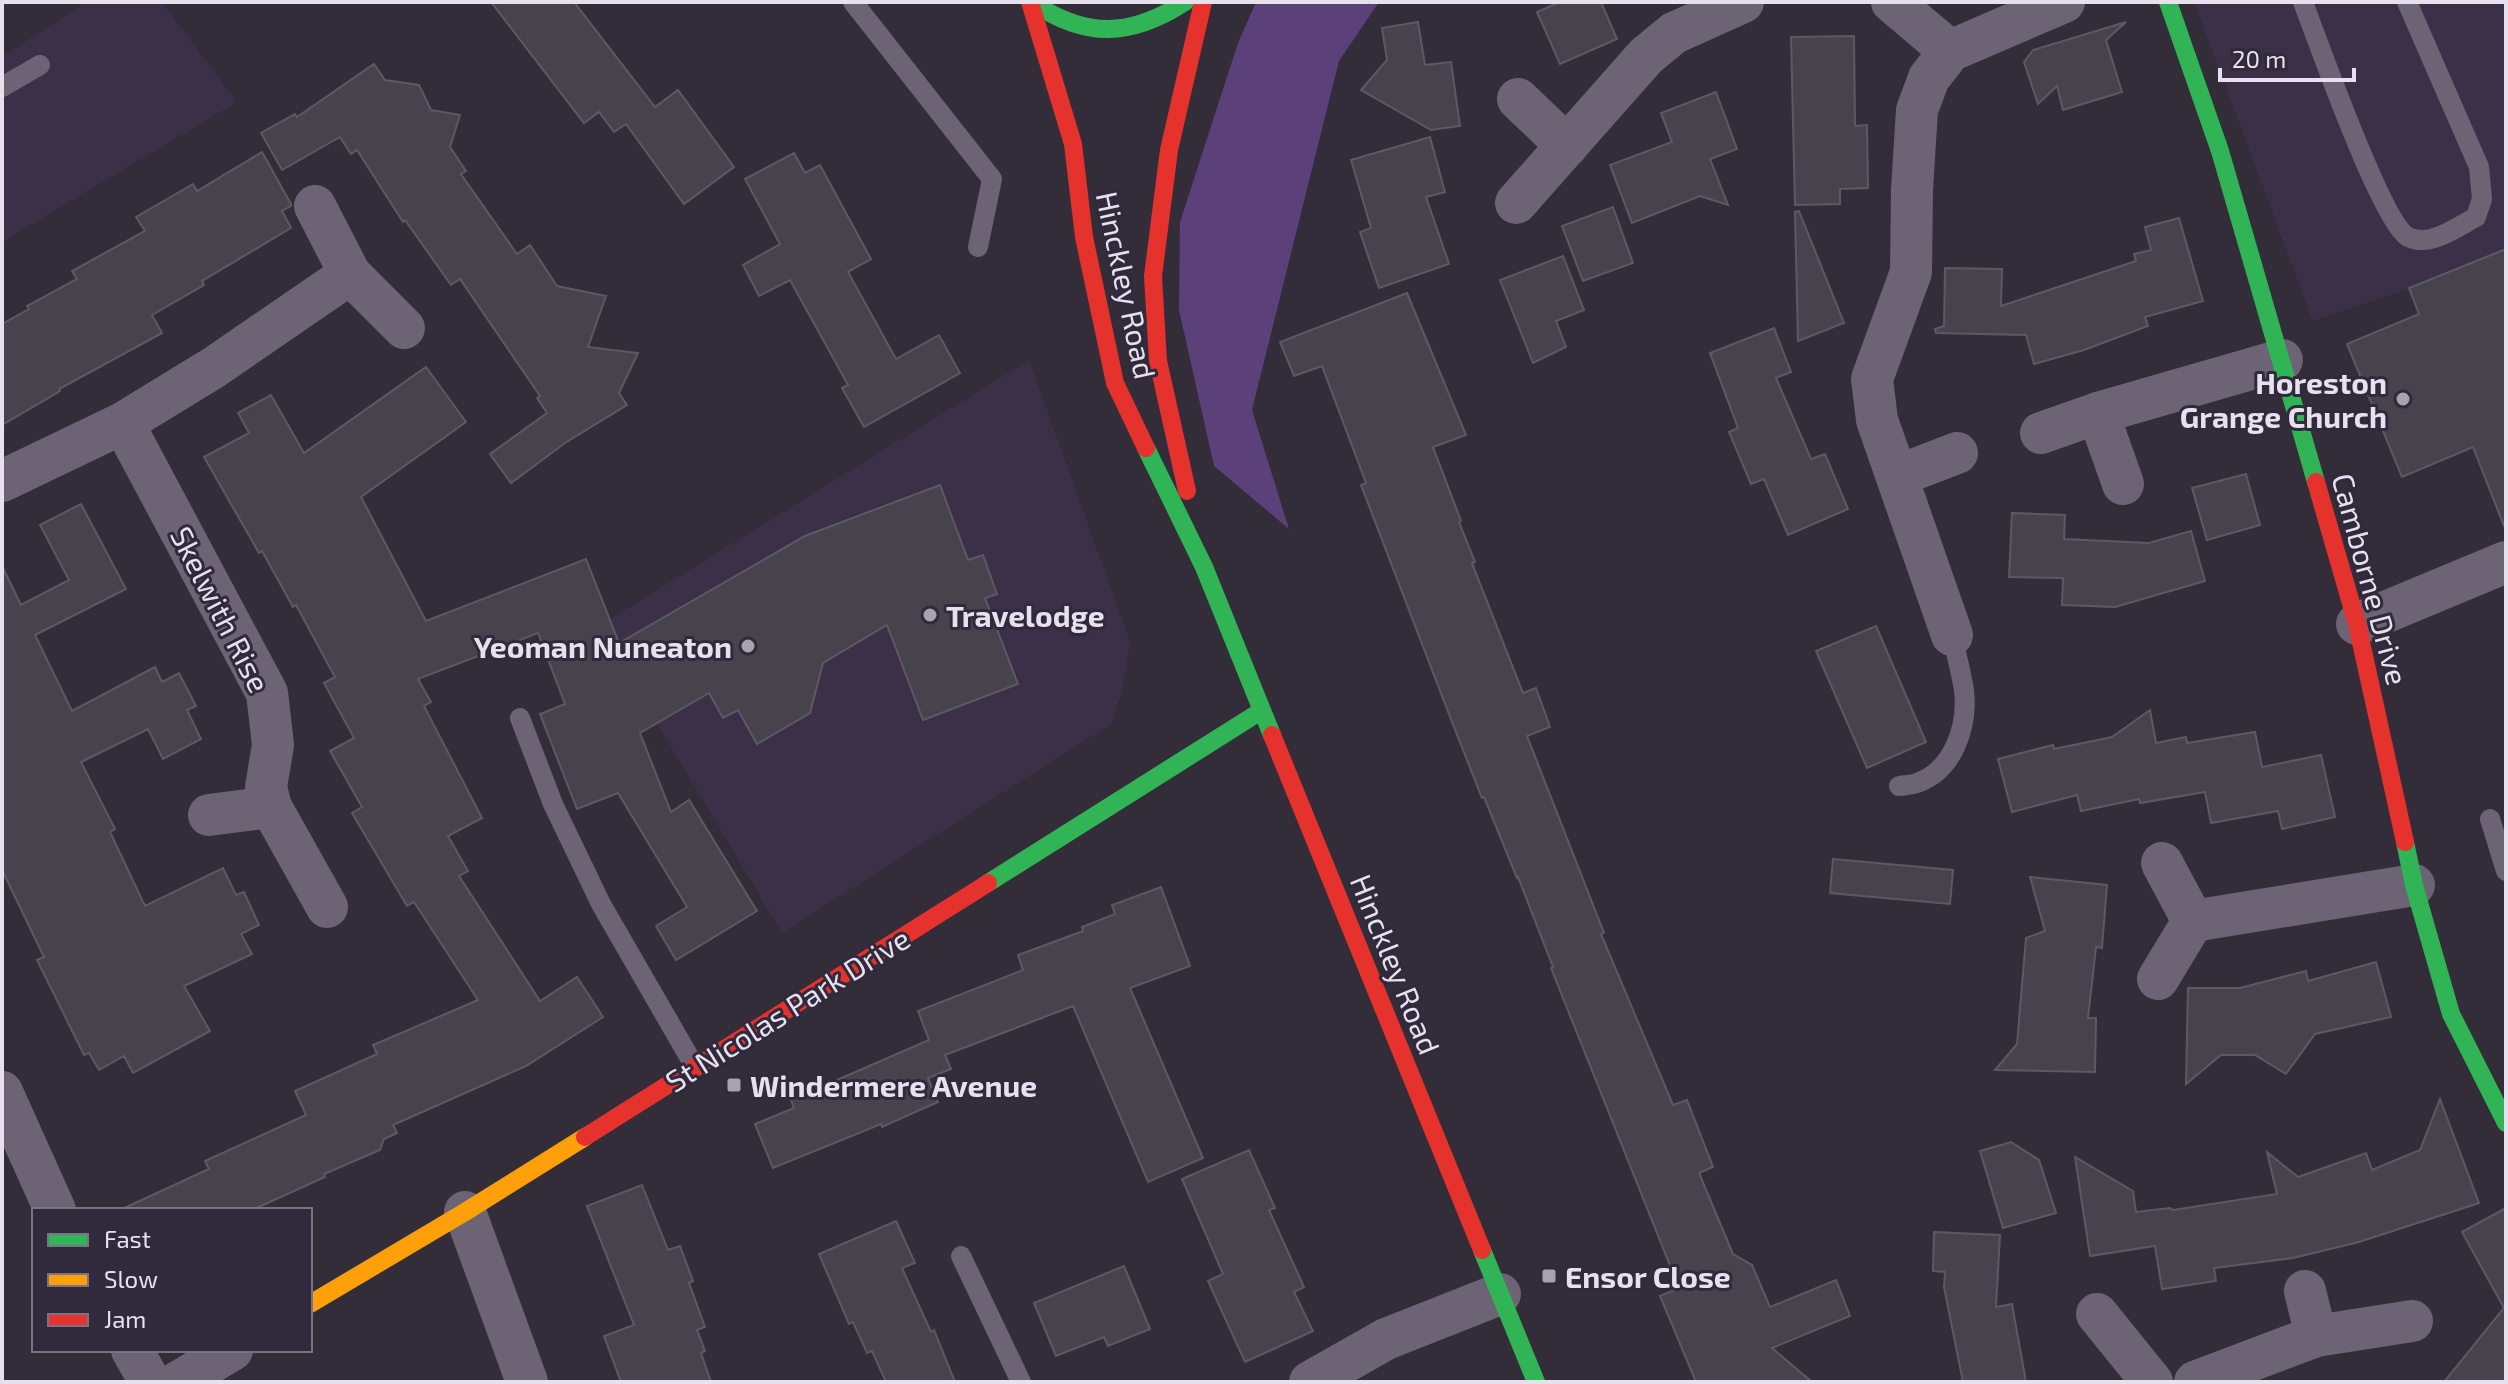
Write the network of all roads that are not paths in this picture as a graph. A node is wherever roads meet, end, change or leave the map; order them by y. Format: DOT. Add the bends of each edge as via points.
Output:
graph roads {
  1 [pos="853,2"];
  2 [pos="1031,2"];
  3 [pos="1185,2"];
  4 [pos="1203,2"];
  5 [pos="1743,2"];
  6 [pos="1892,2"];
  7 [pos="2064,2"];
  8 [pos="2168,2"];
  9 [pos="2303,2"];
  10 [pos="2407,2"];
  11 [pos="1950,51"];
  12 [pos="40,65"];
  13 [pos="2,87"];
  14 [pos="1518,99"];
  15 [pos="1567,146"];
  16 [pos="1516,203"];
  17 [pos="315,206"];
  18 [pos="978,247"];
  19 [pos="350,274"];
  20 [pos="404,328"];
  21 [pos="2282,360"];
  22 [pos="2098,413"];
  23 [pos="123,423"];
  24 [pos="2041,433"];
  25 [pos="1957,453"];
  26 [pos="1897,476"];
  27 [pos="2,481"];
  28 [pos="2123,484"];
  29 [pos="2506,562"];
  30 [pos="1204,567"];
  31 [pos="2357,624"];
  32 [pos="1952,635"];
  33 [pos="1261,711"];
  34 [pos="520,718"];
  35 [pos="1899,786"];
  36 [pos="271,807"];
  37 [pos="209,815"];
  38 [pos="2490,819"];
  39 [pos="2162,863"];
  40 [pos="2506,871"];
  41 [pos="2414,885"];
  42 [pos="327,907"];
  43 [pos="2193,921"];
  44 [pos="2158,979"];
  45 [pos="695,1067"];
  46 [pos="2,1092"];
  47 [pos="2506,1123"];
  48 [pos="54,1208"];
  49 [pos="465,1212"];
  50 [pos="961,1256"];
  51 [pos="2305,1291"];
  52 [pos="1500,1294"];
  53 [pos="312,1303"];
  54 [pos="2097,1314"];
  55 [pos="2412,1321"];
  56 [pos="2316,1336"];
  57 [pos="133,1352"];
  58 [pos="229,1352"];
  59 [pos="150,1382"];
  60 [pos="178,1382"];
  61 [pos="527,1382"];
  62 [pos="1021,1382"];
  63 [pos="1310,1382"];
  64 [pos="1536,1382"];
  65 [pos="2152,1382"];
  66 [pos="2195,1382"];
  1 -- 18 [label="lane" via="992,179"];
  2 -- 3 [label="street" via="1064,22 1101,31 1148,24"];
  2 -- 30 [label="street, Hinckley Road" via="1073,144 1084,237 1115,383"];
  4 -- 30 [label="street, Hinckley Road" via="1169,150 1153,276 1158,361"];
  5 -- 15 [label="street" via="1674,33 1646,56"];
  6 -- 11 [label="street"];
  7 -- 11 [label="street"];
  8 -- 21 [label="street, Camborne Drive" via="2220,151"];
  9 -- 10 [label="lane" via="2393,220 2408,237 2434,240 2476,217 2482,199 2479,167"];
  11 -- 26 [label="street" via="1929,78 1917,110 1911,272 1872,379 1877,420"];
  12 -- 13 [label="lane"];
  14 -- 15 [label="street"];
  15 -- 16 [label="street"];
  17 -- 19 [label="street"];
  19 -- 20 [label="street"];
  19 -- 23 [label="street"];
  21 -- 22 [label="street"];
  21 -- 31 [label="street, Camborne Drive"];
  22 -- 24 [label="street"];
  22 -- 28 [label="street"];
  23 -- 27 [label="street"];
  23 -- 36 [label="street, Skelwith Rise" via="267,693 273,745 266,787"];
  25 -- 26 [label="street"];
  26 -- 32 [label="street"];
  29 -- 31 [label="street"];
  30 -- 33 [label="street, Hinckley Road"];
  31 -- 41 [label="street, Camborne Drive"];
  32 -- 35 [label="lane" via="1964,693 1961,732 1941,768 1918,783"];
  33 -- 45 [label="street, St Nicolas Park Drive"];
  33 -- 52 [label="street, Hinckley Road"];
  34 -- 45 [label="lane" via="553,804 601,904"];
  36 -- 37 [label="street"];
  36 -- 42 [label="street, Skelwith Rise"];
  38 -- 40 [label="lane"];
  39 -- 43 [label="street"];
  41 -- 43 [label="street"];
  41 -- 47 [label="street, Camborne Drive" via="2451,1014"];
  43 -- 44 [label="street"];
  45 -- 49 [label="street, St Nicolas Park Drive"];
  46 -- 48 [label="street"];
  49 -- 53 [label="street, St Nicolas Park Drive"];
  49 -- 61 [label="street"];
  50 -- 62 [label="lane"];
  51 -- 56 [label="street"];
  52 -- 63 [label="street" via="1386,1339"];
  52 -- 64 [label="street, Hinckley Road"];
  54 -- 65 [label="street"];
  55 -- 56 [label="street"];
  56 -- 66 [label="street"];
  57 -- 59 [label="street"];
  58 -- 60 [label="street"];
}
